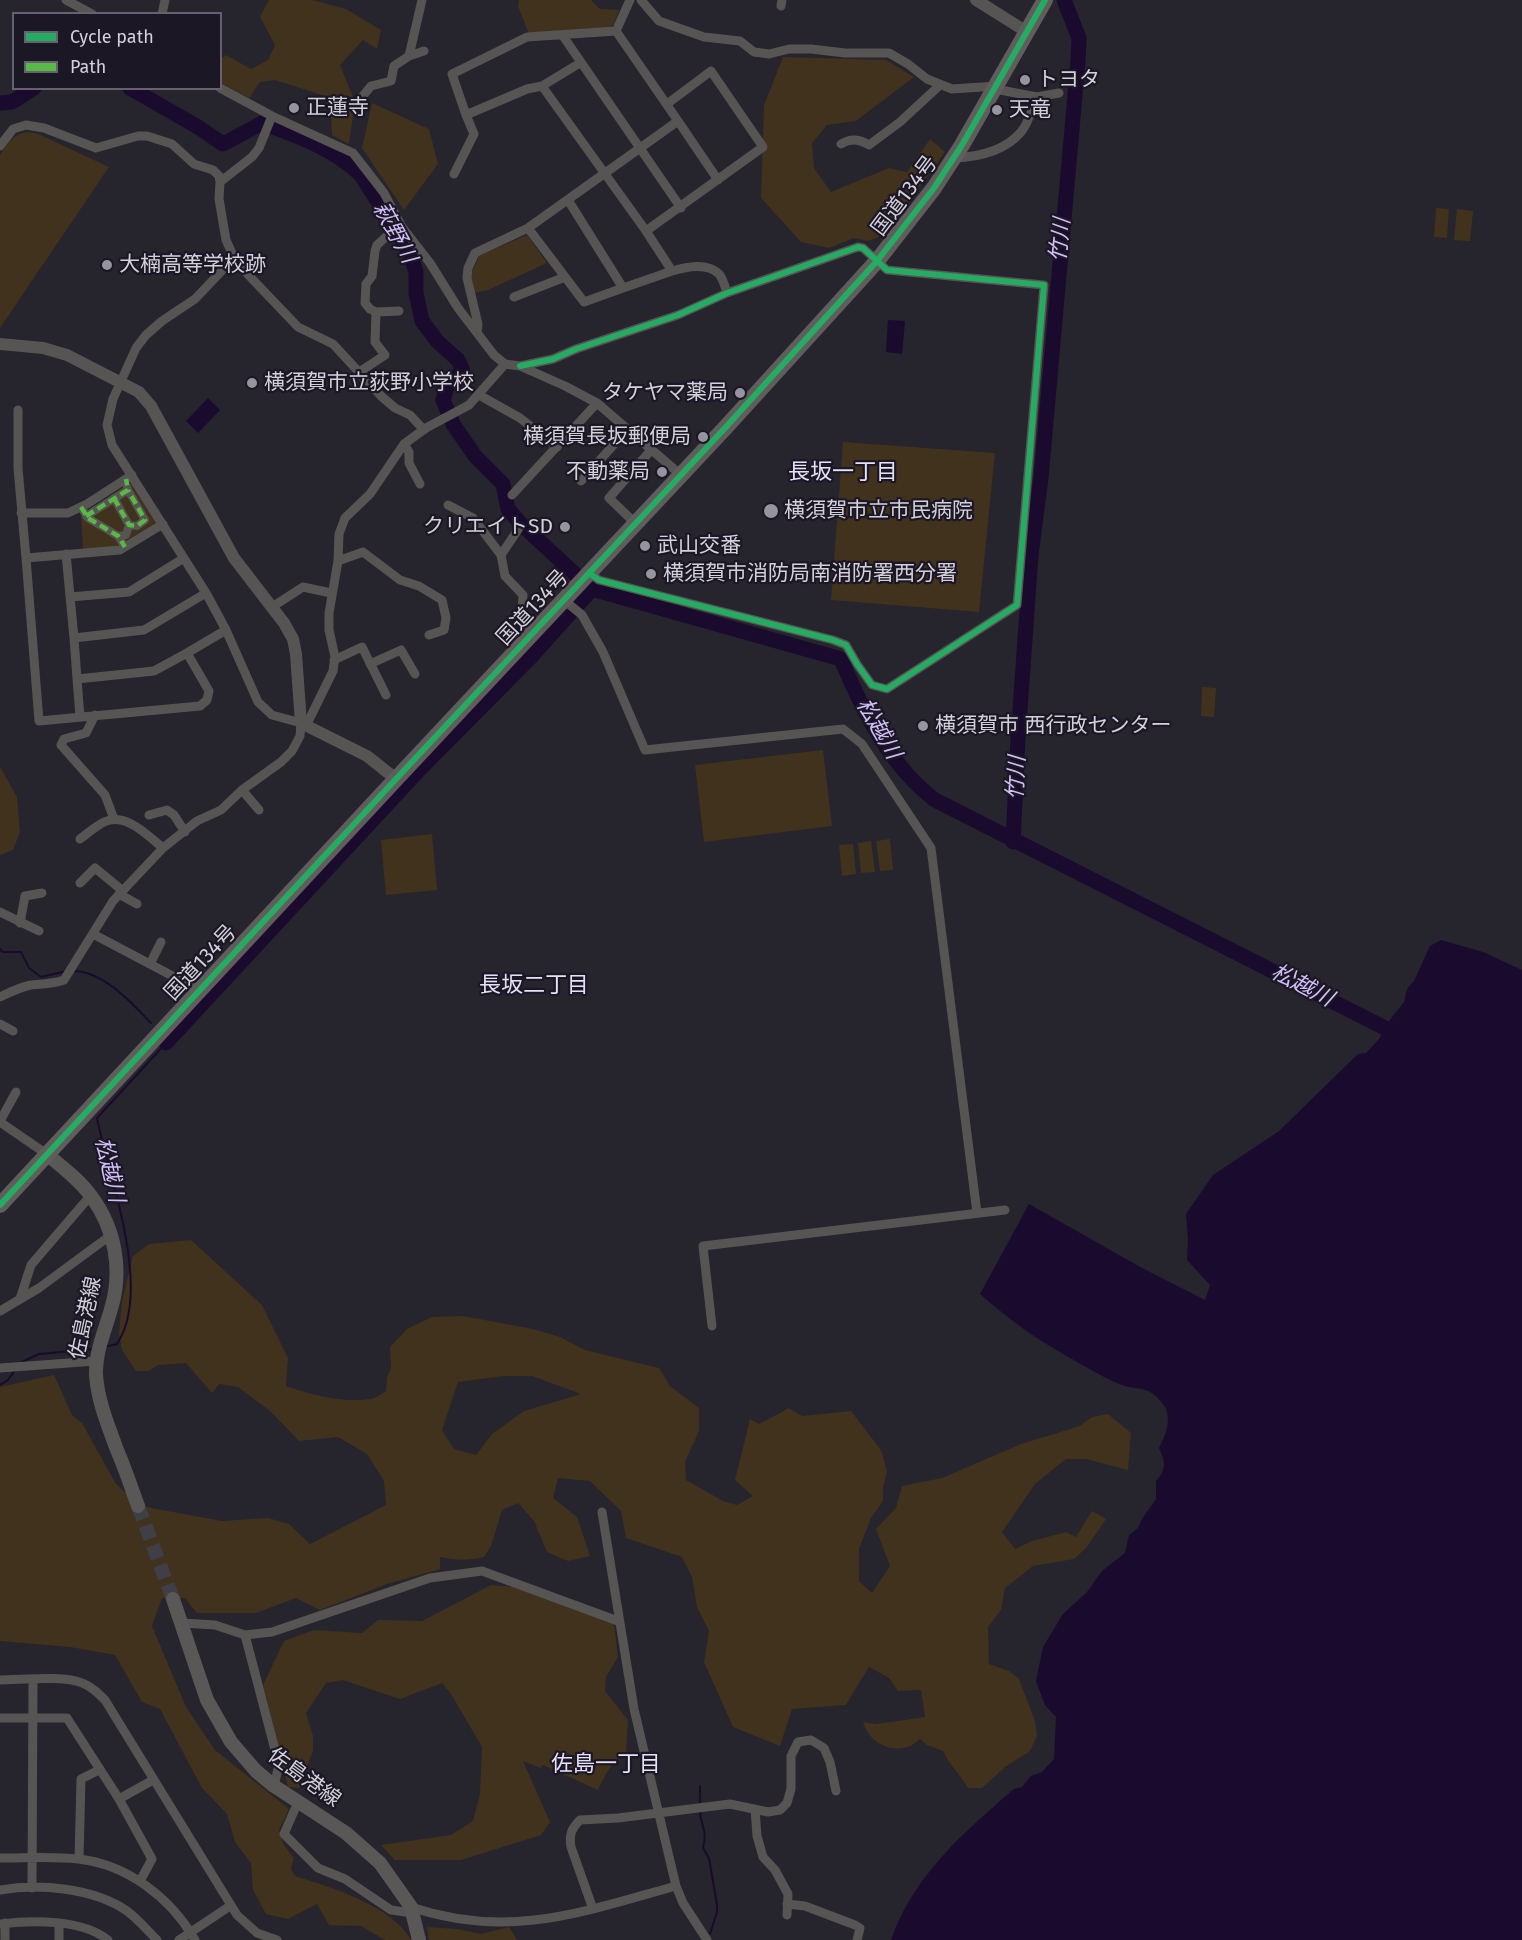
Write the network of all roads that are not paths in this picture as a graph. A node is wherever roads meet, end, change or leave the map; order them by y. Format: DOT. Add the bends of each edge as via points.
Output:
graph roads {
  1 [pos="66,0"];
  2 [pos="422,0"];
  3 [pos="630,0"];
  4 [pos="640,0"];
  5 [pos="976,0"];
  6 [pos="1045,0"];
  7 [pos="88,12"];
  8 [pos="616,31"];
  9 [pos="1026,32"];
  10 [pos="563,36"];
  11 [pos="424,51"];
  12 [pos="409,56"];
  13 [pos="579,63"];
  14 [pos="940,84"];
  15 [pos="542,86"];
  16 [pos="996,87"];
  17 [pos="222,89"];
  18 [pos="1059,93"];
  19 [pos="1037,97"];
  20 [pos="362,98"];
  21 [pos="667,104"];
  22 [pos="466,115"];
  23 [pos="272,116"];
  24 [pos="678,121"];
  25 [pos="841,144"];
  26 [pos="0,146"];
  27 [pos="641,147"];
  28 [pos="954,158"];
  29 [pos="605,173"];
  30 [pos="454,174"];
  31 [pos="718,180"];
  32 [pos="220,182"];
  33 [pos="568,200"];
  34 [pos="681,208"];
  35 [pos="400,228"];
  36 [pos="528,228"];
  37 [pos="646,231"];
  38 [pos="234,258"];
  39 [pos="877,261"];
  40 [pos="672,271"];
  41 [pos="565,277"];
  42 [pos="623,288"];
  43 [pos="727,292"];
  44 [pos="514,297"];
  45 [pos="399,311"];
  46 [pos="376,312"];
  47 [pos="477,333"];
  48 [pos="0,344"];
  49 [pos="506,364"];
  50 [pos="520,366"];
  51 [pos="358,373"];
  52 [pos="121,382"];
  53 [pos="479,395"];
  54 [pos="597,403"];
  55 [pos="18,410"];
  56 [pos="628,429"];
  57 [pos="424,430"];
  58 [pos="404,444"];
  59 [pos="557,447"];
  60 [pos="652,449"];
  61 [pos="681,475"];
  62 [pos="129,477"];
  63 [pos="581,481"];
  64 [pos="420,484"];
  65 [pos="128,490"];
  66 [pos="512,495"];
  67 [pos="114,498"];
  68 [pos="448,505"];
  69 [pos="83,512"];
  70 [pos="21,513"];
  71 [pos="635,523"];
  72 [pos="163,524"];
  73 [pos="129,525"];
  74 [pos="519,528"];
  75 [pos="118,536"];
  76 [pos="125,547"];
  77 [pos="66,554"];
  78 [pos="501,555"];
  79 [pos="26,558"];
  80 [pos="184,558"];
  81 [pos="338,561"];
  82 [pos="584,578"];
  83 [pos="206,593"];
  84 [pos="331,593"];
  85 [pos="70,597"];
  86 [pos="564,600"];
  87 [pos="272,607"];
  88 [pos="226,630"];
  89 [pos="534,632"];
  90 [pos="429,636"];
  91 [pos="74,638"];
  92 [pos="187,653"];
  93 [pos="334,660"];
  94 [pos="370,664"];
  95 [pos="414,674"];
  96 [pos="77,679"];
  97 [pos="386,695"];
  98 [pos="95,715"];
  99 [pos="80,717"];
  100 [pos="303,724"];
  101 [pos="396,779"];
  102 [pos="242,790"];
  103 [pos="259,810"];
  104 [pos="149,815"];
  105 [pos="114,819"];
  106 [pos="185,832"];
  107 [pos="80,839"];
  108 [pos="163,848"];
  109 [pos="80,883"];
  110 [pos="121,892"];
  111 [pos="42,893"];
  112 [pos="137,904"];
  113 [pos="0,912"];
  114 [pos="20,923"];
  115 [pos="39,931"];
  116 [pos="93,934"];
  117 [pos="161,942"];
  118 [pos="150,964"];
  119 [pos="199,990"];
  120 [pos="0,997"];
  121 [pos="0,1024"];
  122 [pos="13,1031"];
  123 [pos="16,1092"];
  124 [pos="0,1121"];
  125 [pos="48,1155"];
  126 [pos="91,1195"];
  127 [pos="0,1205"];
  128 [pos="1005,1210"];
  129 [pos="977,1213"];
  130 [pos="111,1235"];
  131 [pos="20,1299"];
  132 [pos="0,1311"];
  133 [pos="712,1326"];
  134 [pos="97,1359"];
  135 [pos="0,1368"];
  136 [pos="138,1506"];
  137 [pos="602,1512"];
  138 [pos="173,1599"];
  139 [pos="618,1621"];
  140 [pos="182,1623"];
  141 [pos="245,1635"];
  142 [pos="0,1680"];
  143 [pos="33,1680"];
  144 [pos="0,1718"];
  145 [pos="32,1718"];
  146 [pos="99,1770"];
  147 [pos="153,1780"];
  148 [pos="274,1786"];
  149 [pos="836,1791"];
  150 [pos="119,1799"];
  151 [pos="298,1802"];
  152 [pos="755,1809"];
  153 [pos="660,1813"];
  154 [pos="0,1858"];
  155 [pos="32,1858"];
  156 [pos="79,1859"];
  157 [pos="140,1881"];
  158 [pos="676,1886"];
  159 [pos="32,1888"];
  160 [pos="0,1890"];
  161 [pos="787,1904"];
  162 [pos="230,1906"];
  163 [pos="593,1909"];
  164 [pos="412,1910"];
  165 [pos="787,1915"];
  166 [pos="3,1924"];
  167 [pos="59,1924"];
  168 [pos="193,1936"];
  169 [pos="257,1937"];
  170 [pos="5,1940"];
  171 [pos="59,1940"];
  172 [pos="108,1940"];
  173 [pos="157,1940"];
  174 [pos="179,1940"];
  175 [pos="277,1940"];
  176 [pos="419,1940"];
  177 [pos="707,1940"];
  178 [pos="857,1940"];
  1 -- 7 [label="street"];
  2 -- 12 [label="street"];
  3 -- 8 [label="street"];
  4 -- 14 [label="street" via="659,21 704,37 740,40 754,52 811,49 890,54"];
  5 -- 9 [label="street"];
  6 -- 9 [label="highway, 国道134号"];
  8 -- 10 [label="street"];
  8 -- 21 [label="street"];
  9 -- 16 [label="highway, 国道134号"];
  10 -- 13 [label="street"];
  10 -- 22 [label="street" via="527,37 452,74"];
  11 -- 12 [label="street"];
  12 -- 20 [label="street" via="394,66 391,81 371,86"];
  13 -- 15 [label="street"];
  13 -- 27 [label="street"];
  14 -- 16 [label="street" via="952,89"];
  14 -- 25 [label="street" via="869,145 859,140"];
  15 -- 22 [label="street"];
  15 -- 29 [label="street"];
  16 -- 19 [label="street"];
  16 -- 28 [label="highway, 国道134号"];
  17 -- 23 [label="street"];
  18 -- 19 [label="street"];
  19 -- 28 [label="street" via="1020,133 1004,146"];
  21 -- 24 [label="street"];
  21 -- 31 [label="street" via="711,71 763,147"];
  22 -- 30 [label="street" via="474,134"];
  23 -- 32 [label="street" via="252,157"];
  23 -- 35 [label="street" via="353,153 384,193"];
  24 -- 27 [label="street"];
  24 -- 31 [label="street"];
  26 -- 32 [label="street" via="13,129 26,125 96,148 147,136 172,144 194,164 213,170"];
  27 -- 29 [label="street"];
  27 -- 34 [label="street"];
  28 -- 39 [label="highway, 国道134号"];
  29 -- 33 [label="street"];
  29 -- 37 [label="street"];
  31 -- 34 [label="street"];
  32 -- 38 [label="street" via="226,240"];
  33 -- 36 [label="street"];
  33 -- 42 [label="street"];
  34 -- 37 [label="street"];
  35 -- 46 [label="street" via="377,245 365,303"];
  35 -- 47 [label="street" via="430,263"];
  36 -- 41 [label="street"];
  36 -- 47 [label="street" via="475,253 467,278"];
  37 -- 40 [label="street"];
  38 -- 51 [label="street" via="298,327 333,344"];
  38 -- 52 [label="street" via="195,299 146,335"];
  39 -- 43 [label="street" via="858,247"];
  39 -- 61 [label="highway, 国道134号"];
  39 -- 82 [label="street" via="887,270 1044,285 1017,605 887,689 872,685 846,645 833,640"];
  40 -- 42 [label="street"];
  40 -- 43 [label="street" via="698,266 712,270 720,275"];
  41 -- 42 [label="street" via="584,302"];
  41 -- 44 [label="street"];
  43 -- 50 [label="street" via="678,315 553,359"];
  45 -- 46 [label="street"];
  46 -- 51 [label="street" via="375,342 385,355"];
  47 -- 49 [label="street"];
  48 -- 52 [label="street" via="56,351"];
  49 -- 50 [label="street"];
  49 -- 53 [label="street"];
  50 -- 54 [label="street"];
  51 -- 57 [label="street"];
  52 -- 62 [label="street" via="107,425 112,445"];
  52 -- 87 [label="street" via="139,392 151,406 234,558"];
  53 -- 57 [label="street" via="469,405"];
  53 -- 59 [label="street" via="520,418"];
  54 -- 56 [label="street"];
  54 -- 59 [label="street"];
  55 -- 70 [label="street"];
  56 -- 60 [label="street"];
  56 -- 63 [label="street"];
  57 -- 58 [label="street"];
  58 -- 64 [label="street"];
  58 -- 81 [label="street" via="370,494 345,518 339,534"];
  59 -- 66 [label="street"];
  60 -- 61 [label="street"];
  60 -- 71 [label="street" via="609,498"];
  61 -- 71 [label="highway, 国道134号"];
  62 -- 65 [label="street"];
  62 -- 69 [label="street"];
  62 -- 72 [label="street"];
  65 -- 67 [label="street"];
  65 -- 73 [label="street" via="145,520 137,526"];
  67 -- 69 [label="street"];
  67 -- 73 [label="street"];
  68 -- 78 [label="street" via="473,518"];
  69 -- 70 [label="street"];
  69 -- 75 [label="street"];
  70 -- 79 [label="street"];
  71 -- 82 [label="highway, 国道134号"];
  72 -- 76 [label="street"];
  72 -- 80 [label="street"];
  73 -- 75 [label="street" via="126,535"];
  74 -- 78 [label="street"];
  75 -- 76 [label="street"];
  76 -- 77 [label="street"];
  77 -- 79 [label="street"];
  77 -- 85 [label="street"];
  78 -- 89 [label="street" via="506,576 523,595 521,621"];
  79 -- 99 [label="street" via="39,721"];
  80 -- 83 [label="street"];
  80 -- 85 [label="street" via="129,592"];
  81 -- 84 [label="street"];
  81 -- 90 [label="street" via="363,552 400,580 442,600 444,630"];
  82 -- 86 [label="highway, 国道134号"];
  83 -- 88 [label="street"];
  83 -- 91 [label="street" via="144,630"];
  84 -- 87 [label="street" via="303,587"];
  84 -- 93 [label="street" via="329,630"];
  85 -- 91 [label="street"];
  86 -- 89 [label="highway, 国道134号"];
  86 -- 129 [label="street" via="582,615 603,652 645,750 843,729 862,744 931,848"];
  87 -- 100 [label="street" via="293,639"];
  88 -- 92 [label="street"];
  88 -- 100 [label="street" via="258,702 272,715"];
  89 -- 101 [label="highway, 国道134号"];
  91 -- 96 [label="street"];
  92 -- 96 [label="street" via="154,671"];
  92 -- 98 [label="street" via="209,691 200,706"];
  93 -- 94 [label="street" via="362,647"];
  93 -- 100 [label="street" via="333,671"];
  94 -- 95 [label="street" via="401,650"];
  94 -- 97 [label="street"];
  96 -- 99 [label="street"];
  98 -- 99 [label="street"];
  98 -- 105 [label="street" via="86,733 64,739 61,745 105,795"];
  100 -- 101 [label="street" via="367,756"];
  100 -- 102 [label="street" via="292,751"];
  101 -- 119 [label="highway, 国道134号"];
  102 -- 103 [label="street"];
  102 -- 106 [label="street" via="221,810 197,821"];
  104 -- 106 [label="street" via="167,810"];
  105 -- 107 [label="street"];
  105 -- 108 [label="street" via="131,823"];
  106 -- 108 [label="street"];
  108 -- 110 [label="street"];
  109 -- 110 [label="street" via="95,868"];
  110 -- 112 [label="street"];
  110 -- 116 [label="street"];
  111 -- 114 [label="street" via="25,896"];
  113 -- 114 [label="street"];
  114 -- 115 [label="street"];
  116 -- 118 [label="street"];
  116 -- 120 [label="street" via="64,980 30,985"];
  117 -- 118 [label="street"];
  118 -- 119 [label="street"];
  119 -- 125 [label="highway, 国道134号"];
  121 -- 122 [label="street"];
  123 -- 124 [label="street"];
  124 -- 125 [label="street"];
  125 -- 126 [label="main road, 佐島港線"];
  125 -- 127 [label="highway, 国道134号"];
  126 -- 130 [label="main road, 佐島港線"];
  126 -- 131 [label="street" via="31,1265"];
  128 -- 129 [label="street"];
  129 -- 133 [label="street" via="703,1246"];
  130 -- 131 [label="street"];
  130 -- 134 [label="main road, 佐島港線" via="116,1287"];
  131 -- 132 [label="street"];
  134 -- 135 [label="street"];
  134 -- 136 [label="main road, 佐島港線" via="104,1419"];
  137 -- 139 [label="street"];
  138 -- 140 [label="main road, 佐島港線"];
  139 -- 141 [label="street" via="482,1571 430,1578 272,1632"];
  139 -- 153 [label="street" via="640,1740"];
  140 -- 141 [label="street" via="215,1625"];
  140 -- 148 [label="main road, 佐島港線" via="207,1700 220,1725 245,1759"];
  141 -- 148 [label="street" via="279,1765"];
  142 -- 143 [label="street"];
  143 -- 145 [label="street"];
  143 -- 147 [label="street" via="81,1682 95,1690"];
  144 -- 145 [label="street"];
  145 -- 146 [label="street" via="67,1718"];
  145 -- 155 [label="street"];
  146 -- 150 [label="street"];
  146 -- 156 [label="street" via="81,1779"];
  147 -- 150 [label="street"];
  147 -- 162 [label="street"];
  148 -- 151 [label="main road, 佐島港線"];
  149 -- 152 [label="street" via="824,1748 811,1740 798,1742 791,1756 787,1803 780,1810"];
  150 -- 157 [label="street" via="152,1859"];
  151 -- 164 [label="main road, 佐島港線" via="346,1833 380,1863"];
  151 -- 164 [label="street" via="284,1834 318,1868 345,1879 392,1910"];
  152 -- 153 [label="street" via="730,1804"];
  152 -- 161 [label="street" via="763,1857 783,1882"];
  153 -- 158 [label="street"];
  153 -- 163 [label="street" via="580,1820 572,1828 571,1847"];
  154 -- 155 [label="street"];
  155 -- 156 [label="street"];
  155 -- 159 [label="street"];
  156 -- 157 [label="street"];
  157 -- 168 [label="street" via="170,1906"];
  158 -- 163 [label="street"];
  158 -- 177 [label="street"];
  159 -- 160 [label="street"];
  159 -- 173 [label="street" via="63,1888 106,1900 126,1910"];
  161 -- 165 [label="street"];
  161 -- 178 [label="street" via="805,1906 855,1925 860,1928"];
  162 -- 168 [label="street"];
  162 -- 169 [label="street"];
  163 -- 164 [label="street" via="512,1922 459,1920"];
  164 -- 176 [label="main road, 佐島港線"];
  166 -- 167 [label="street"];
  166 -- 170 [label="street"];
  167 -- 171 [label="street"];
  167 -- 172 [label="street" via="89,1929"];
  168 -- 174 [label="street"];
  169 -- 175 [label="street"];
}
